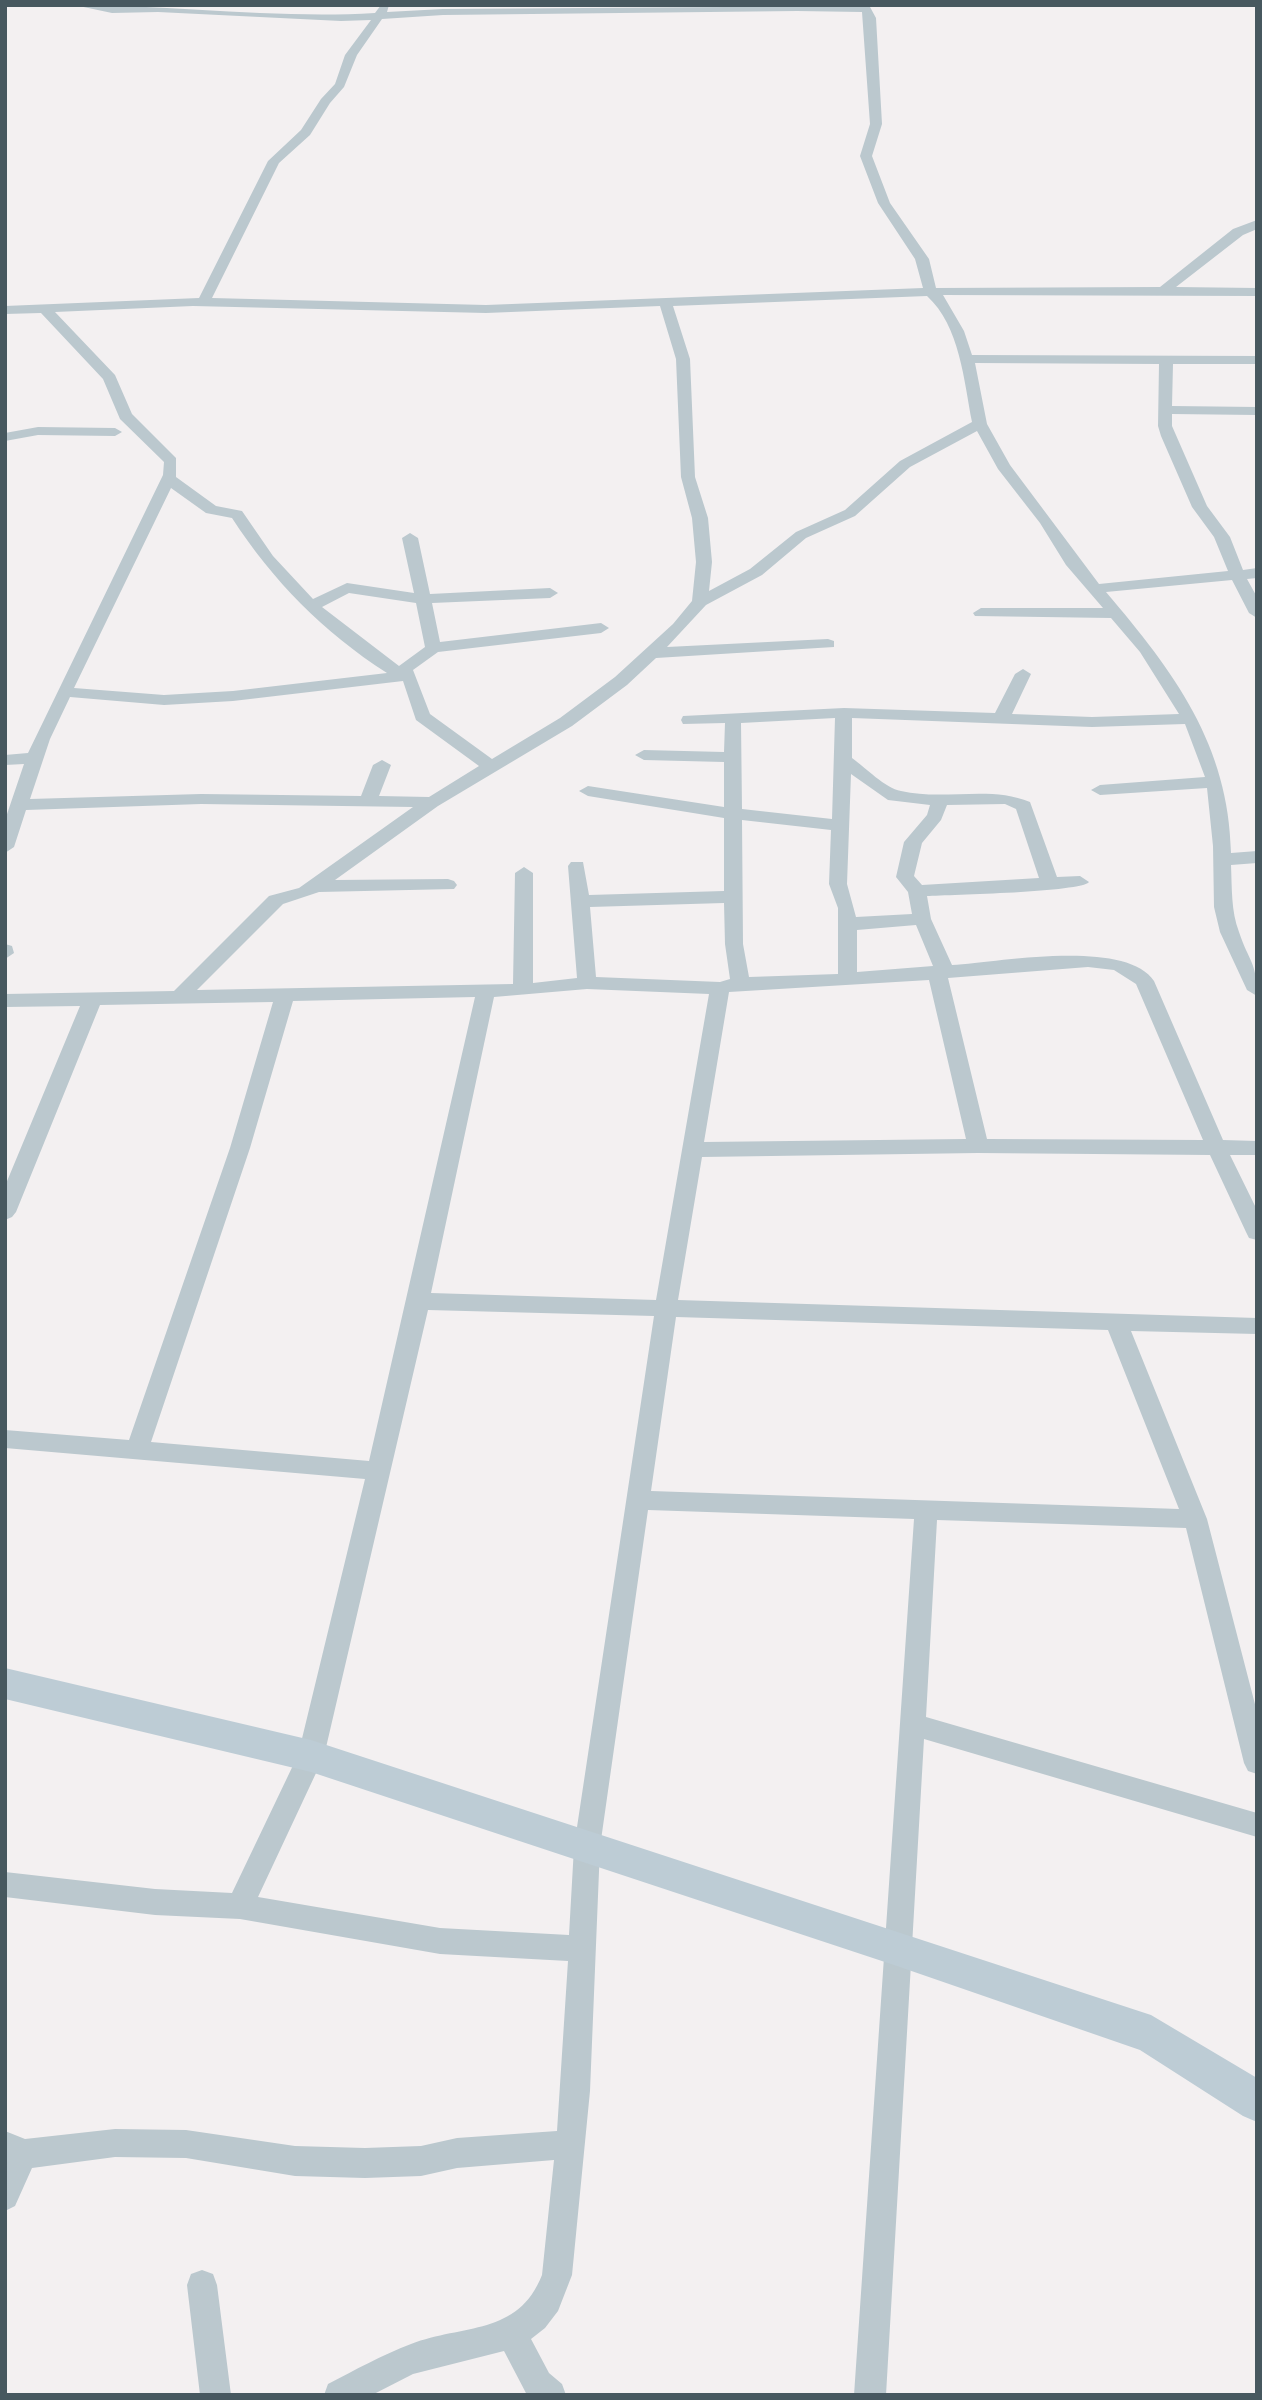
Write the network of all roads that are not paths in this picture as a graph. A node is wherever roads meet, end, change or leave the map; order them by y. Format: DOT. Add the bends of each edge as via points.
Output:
graph roads {
  1 [pos="79,5"];
  2 [pos="795,7"];
  3 [pos="383,11"];
  4 [pos="1257,224"];
  5 [pos="1166,289"];
  6 [pos="931,292"];
  7 [pos="1257,292"];
  8 [pos="204,302"];
  9 [pos="666,304"];
  10 [pos="45,309"];
  11 [pos="5,310"];
  12 [pos="1167,358"];
  13 [pos="967,359"];
  14 [pos="1257,360"];
  15 [pos="1165,410"];
  16 [pos="1257,411"];
  17 [pos="980,424"];
  18 [pos="115,432"];
  19 [pos="5,437"];
  20 [pos="168,478"];
  21 [pos="410,538"];
  22 [pos="1257,573"];
  23 [pos="1237,575"];
  24 [pos="1093,589"];
  25 [pos="550,593"];
  26 [pos="423,599"];
  27 [pos="700,602"];
  28 [pos="313,605"];
  29 [pos="981,613"];
  30 [pos="1113,613"];
  31 [pos="1257,613"];
  32 [pos="601,628"];
  33 [pos="828,644"];
  34 [pos="433,648"];
  35 [pos="652,653"];
  36 [pos="1023,674"];
  37 [pos="403,676"];
  38 [pos="66,692"];
  39 [pos="844,713"];
  40 [pos="1001,719"];
  41 [pos="1191,719"];
  42 [pos="689,720"];
  43 [pos="733,720"];
  44 [pos="644,755"];
  45 [pos="733,757"];
  46 [pos="34,758"];
  47 [pos="5,760"];
  48 [pos="843,760"];
  49 [pos="382,765"];
  50 [pos="490,766"];
  51 [pos="1215,782"];
  52 [pos="1100,790"];
  53 [pos="588,791"];
  54 [pos="940,800"];
  55 [pos="368,801"];
  56 [pos="432,802"];
  57 [pos="19,805"];
  58 [pos="733,814"];
  59 [pos="840,825"];
  60 [pos="7,837"];
  61 [pos="1257,856"];
  62 [pos="1223,860"];
  63 [pos="577,866"];
  64 [pos="524,873"];
  65 [pos="1080,882"];
  66 [pos="1050,885"];
  67 [pos="315,886"];
  68 [pos="447,886"];
  69 [pos="917,891"];
  70 [pos="736,897"];
  71 [pos="580,901"];
  72 [pos="922,919"];
  73 [pos="849,924"];
  74 [pos="941,971"];
  75 [pos="848,979"];
  76 [pos="587,983"];
  77 [pos="730,986"];
  78 [pos="486,990"];
  79 [pos="523,990"];
  80 [pos="1257,990"];
  81 [pos="285,995"];
  82 [pos="178,997"];
  83 [pos="93,999"];
  84 [pos="5,1001"];
  85 [pos="978,1146"];
  86 [pos="1216,1147"];
  87 [pos="1257,1148"];
  88 [pos="694,1150"];
  89 [pos="5,1212"];
  90 [pos="1257,1231"];
  91 [pos="419,1301"];
  92 [pos="666,1308"];
  93 [pos="1116,1322"];
  94 [pos="1257,1326"];
  95 [pos="5,1439"];
  96 [pos="137,1450"];
  97 [pos="378,1471"];
  98 [pos="638,1500"];
  99 [pos="926,1510"];
  100 [pos="1195,1520"];
  101 [pos="5,1683"];
  102 [pos="911,1724"];
  103 [pos="312,1756"];
  104 [pos="1257,1763"];
  105 [pos="1257,1825"];
  106 [pos="587,1847"];
  107 [pos="5,1884"];
  108 [pos="240,1906"];
  109 [pos="897,1948"];
  110 [pos="584,1949"];
  111 [pos="1257,2102"];
  112 [pos="572,2144"];
  113 [pos="14,2150"];
  114 [pos="5,2196"];
  115 [pos="202,2285"];
  116 [pos="512,2335"];
  117 [pos="216,2395"];
  118 [pos="339,2395"];
  119 [pos="551,2395"];
  120 [pos="870,2395"];
  1 -- 3 [label="street" via="341,18"];
  2 -- 3 [label="street"];
  2 -- 6 [label="street" via="866,9 876,124 866,156 884,203 922,259"];
  3 -- 8 [label="street" via="306,132 274,161"];
  4 -- 5 [label="street" via="1238,232"];
  5 -- 6 [label="street"];
  5 -- 7 [label="street"];
  6 -- 9 [label="street"];
  6 -- 13 [label="street" via="949,315"];
  8 -- 9 [label="street" via="486,309"];
  8 -- 10 [label="street"];
  9 -- 27 [label="street" via="682,359 688,477 700,518 704,562"];
  10 -- 11 [label="street"];
  10 -- 20 [label="street" via="110,378 125,416 170,461"];
  12 -- 13 [label="street"];
  12 -- 14 [label="street"];
  12 -- 15 [label="street"];
  13 -- 17 [label="street"];
  15 -- 16 [label="street"];
  15 -- 23 [label="street" via="1165,426 1185,477 1222,537"];
  17 -- 24 [label="street" via="1003,466"];
  17 -- 27 [label="street" via="905,464 850,513 802,535 756,572"];
  18 -- 19 [label="street" via="38,431"];
  20 -- 28 [label="street" via="211,510 237,514 269,561"];
  20 -- 38 [label="street"];
  21 -- 26 [label="street"];
  22 -- 23 [label="street"];
  23 -- 24 [label="street"];
  23 -- 31 [label="street"];
  24 -- 30 [label="street"];
  25 -- 26 [label="street"];
  26 -- 28 [label="street" via="347,588"];
  26 -- 34 [label="street"];
  27 -- 35 [label="street"];
  28 -- 37 [label="street"];
  29 -- 30 [label="street"];
  30 -- 41 [label="street" via="1147,650"];
  32 -- 34 [label="street"];
  33 -- 35 [label="street"];
  34 -- 37 [label="street" via="406,668"];
  35 -- 50 [label="street" via="566,722"];
  36 -- 40 [label="street"];
  37 -- 38 [label="street" via="164,700"];
  37 -- 50 [label="street" via="410,677 422,716"];
  38 -- 46 [label="street"];
  39 -- 40 [label="street"];
  39 -- 43 [label="street"];
  39 -- 48 [label="street"];
  40 -- 41 [label="street"];
  41 -- 51 [label="street"];
  42 -- 43 [label="street"];
  43 -- 45 [label="street"];
  44 -- 45 [label="street"];
  45 -- 58 [label="street"];
  46 -- 47 [label="street"];
  46 -- 57 [label="street"];
  48 -- 54 [label="street" via="894,796"];
  48 -- 59 [label="street"];
  49 -- 55 [label="street"];
  50 -- 56 [label="street"];
  51 -- 52 [label="street"];
  51 -- 62 [label="street"];
  53 -- 58 [label="street"];
  54 -- 66 [label="street" via="1008,799 1024,806"];
  54 -- 69 [label="street" via="935,816 913,842 905,877"];
  55 -- 56 [label="street"];
  55 -- 57 [label="street" via="201,799"];
  56 -- 67 [label="street"];
  57 -- 60 [label="street"];
  58 -- 59 [label="street"];
  58 -- 70 [label="street"];
  59 -- 73 [label="street" via="838,884"];
  61 -- 62 [label="street"];
  62 -- 80 [label="street" via="1226,920"];
  63 -- 71 [label="street"];
  64 -- 79 [label="street"];
  65 -- 66 [label="street"];
  66 -- 69 [label="street"];
  67 -- 68 [label="street"];
  67 -- 82 [label="street" via="276,900"];
  69 -- 72 [label="street"];
  70 -- 71 [label="street"];
  70 -- 77 [label="street"];
  71 -- 76 [label="street"];
  72 -- 73 [label="street"];
  72 -- 74 [label="street"];
  73 -- 75 [label="street"];
  74 -- 75 [label="street"];
  74 -- 85 [label="street"];
  74 -- 86 [label="street" via="1088,961 1128,966 1144,981"];
  75 -- 77 [label="street"];
  76 -- 77 [label="street"];
  76 -- 79 [label="street"];
  77 -- 88 [label="street"];
  78 -- 79 [label="street"];
  78 -- 81 [label="street"];
  78 -- 91 [label="street"];
  81 -- 82 [label="street"];
  81 -- 96 [label="street" via="240,1148"];
  82 -- 83 [label="street"];
  83 -- 84 [label="street"];
  83 -- 89 [label="street"];
  85 -- 86 [label="street"];
  85 -- 88 [label="street"];
  86 -- 87 [label="street"];
  86 -- 90 [label="street"];
  88 -- 92 [label="street"];
  91 -- 92 [label="street"];
  91 -- 97 [label="street"];
  92 -- 93 [label="street"];
  92 -- 98 [label="street"];
  93 -- 94 [label="street"];
  93 -- 100 [label="street"];
  95 -- 96 [label="street"];
  96 -- 97 [label="street"];
  97 -- 103 [label="street"];
  98 -- 99 [label="street"];
  98 -- 106 [label="street"];
  99 -- 100 [label="street"];
  99 -- 102 [label="street"];
  100 -- 104 [label="street"];
  101 -- 103 [label="street"];
  102 -- 105 [label="street"];
  102 -- 109 [label="street"];
  103 -- 106 [label="street"];
  103 -- 108 [label="street"];
  106 -- 109 [label="street"];
  106 -- 110 [label="street"];
  107 -- 108 [label="street" via="155,1902"];
  108 -- 110 [label="street" via="439,1941"];
  109 -- 111 [label="street" via="1151,2034"];
  109 -- 120 [label="street"];
  110 -- 112 [label="street"];
  112 -- 113 [label="street" via="365,2163 295,2161 174,2144"];
  112 -- 116 [label="street" via="551,2298 538,2316"];
  113 -- 114 [label="street"];
  115 -- 117 [label="street"];
  116 -- 118 [label="street" via="414,2358"];
  116 -- 119 [label="street" via="538,2384"];
}
